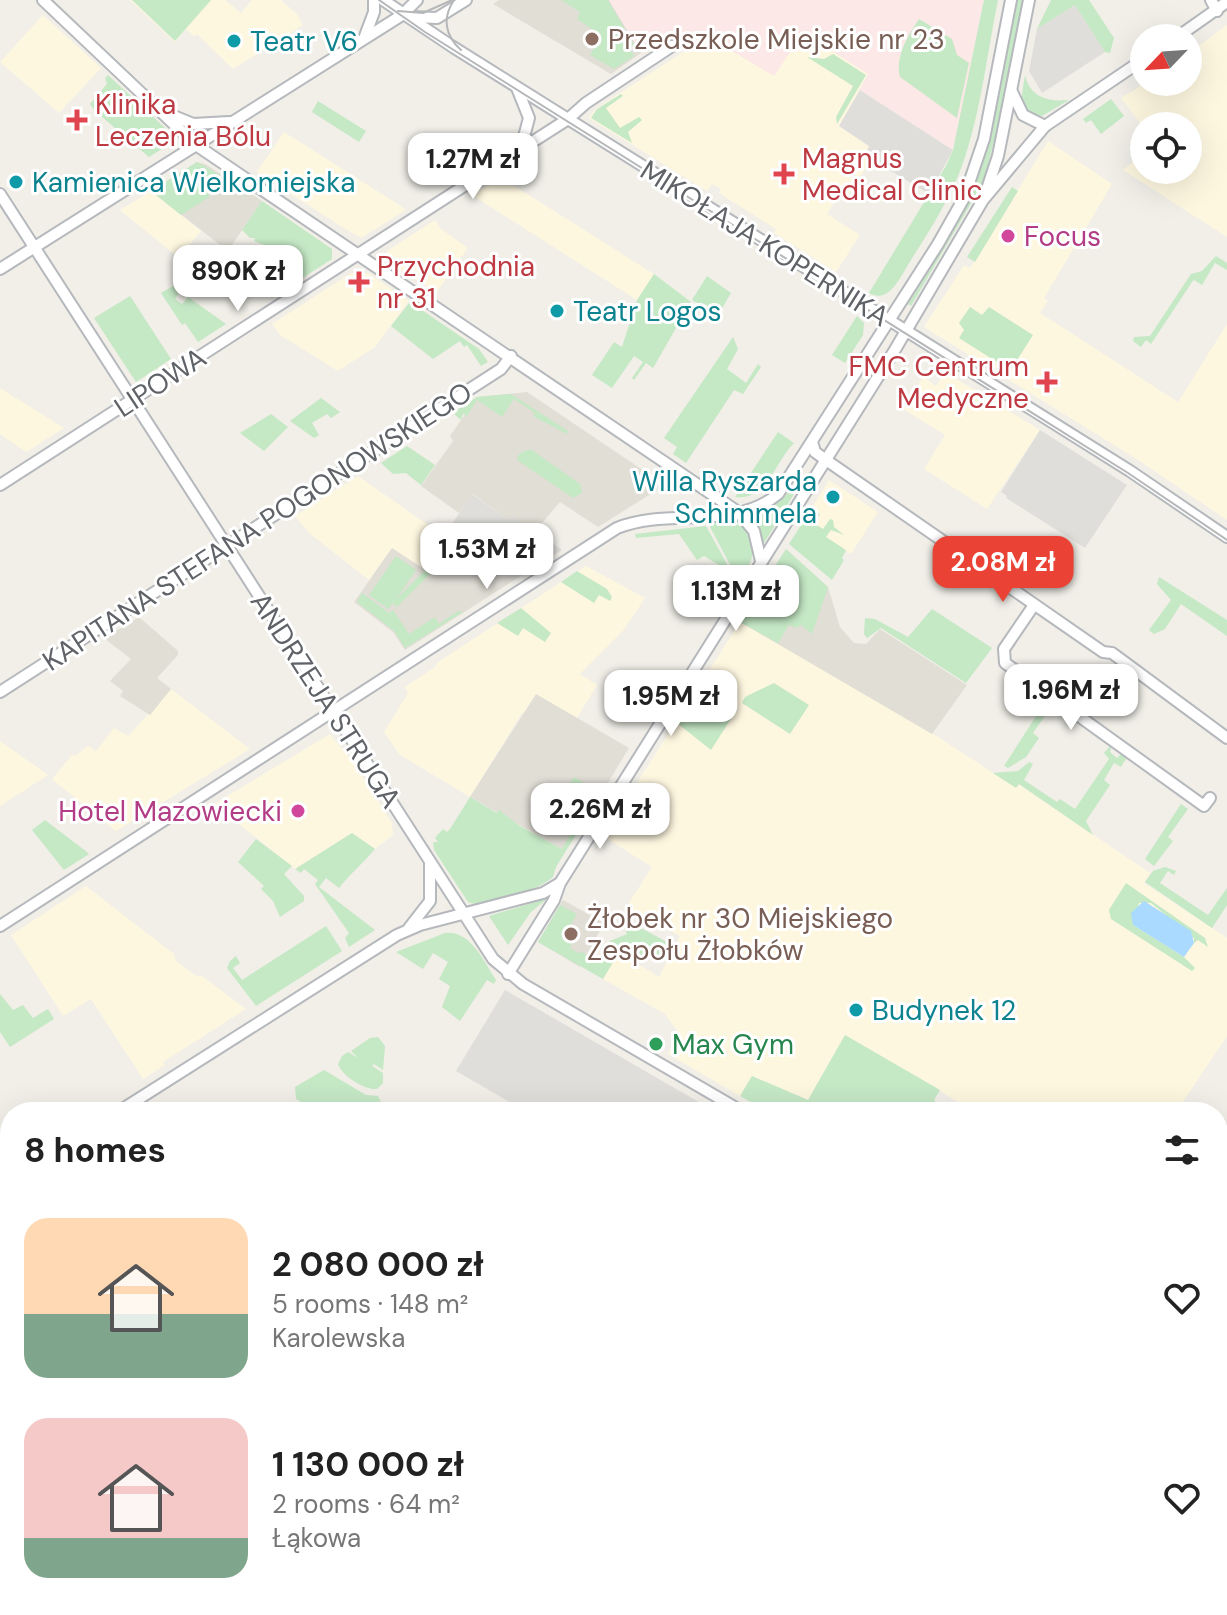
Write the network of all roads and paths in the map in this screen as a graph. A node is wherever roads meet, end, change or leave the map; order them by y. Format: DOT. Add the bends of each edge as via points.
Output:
graph roads {
  1 [pos="43,0"];
  2 [pos="374,0"];
  3 [pos="383,0"];
  4 [pos="417,0"];
  5 [pos="466,0"];
  6 [pos="1011,0"];
  7 [pos="1029,0"];
  8 [pos="1211,0"];
  9 [pos="1227,2"];
  10 [pos="1217,11"];
  11 [pos="402,15"];
  12 [pos="442,16"];
  13 [pos="1197,24"];
  14 [pos="364,38"];
  15 [pos="448,44"];
  16 [pos="672,46"];
  17 [pos="1130,68"];
  18 [pos="516,87"];
  19 [pos="1011,88"];
  20 [pos="158,109"];
  21 [pos="568,119"];
  22 [pos="232,122"];
  23 [pos="1045,126"];
  24 [pos="196,145"];
  25 [pos="521,149"];
  26 [pos="0,194"];
  27 [pos="983,200"];
  28 [pos="36,246"];
  29 [pos="360,255"];
  30 [pos="0,269"];
  31 [pos="889,320"];
  32 [pos="906,331"];
  33 [pos="511,356"];
  34 [pos="134,399"];
  35 [pos="812,442"];
  36 [pos="826,460"];
  37 [pos="0,485"];
  38 [pos="738,512"];
  39 [pos="1227,537"];
  40 [pos="227,545"];
  41 [pos="761,561"];
  42 [pos="1034,605"];
  43 [pos="0,692"];
  44 [pos="334,711"];
  45 [pos="1227,738"];
  46 [pos="1210,798"];
  47 [pos="430,861"];
  48 [pos="560,883"];
  49 [pos="464,915"];
  50 [pos="0,926"];
  51 [pos="407,930"];
  52 [pos="508,974"];
  53 [pos="134,1102"];
  54 [pos="726,1102"];
  1 -- 20 [label="street"];
  2 -- 14 [label="street"];
  3 -- 11 [label="street, MIKOŁAJA KOPERNIKA"];
  4 -- 11 [label="street"];
  5 -- 12 [label="street"];
  6 -- 31 [label="street" via="972,180"];
  7 -- 19 [label="street"];
  8 -- 10 [label="street"];
  9 -- 10 [label="street"];
  10 -- 13 [label="street"];
  11 -- 12 [label="street" via="427,20"];
  11 -- 14 [label="street"];
  11 -- 15 [label="street, MIKOŁAJA KOPERNIKA"];
  12 -- 15 [label="street"];
  14 -- 22 [label="street"];
  15 -- 18 [label="street, MIKOŁAJA KOPERNIKA"];
  16 -- 21 [label="street, LIPOWA"];
  17 -- 23 [label="street"];
  18 -- 21 [label="street, MIKOŁAJA KOPERNIKA"];
  18 -- 25 [label="street" via="529,118"];
  19 -- 23 [label="street" via="1023,115"];
  19 -- 27 [label="street"];
  20 -- 22 [label="street" via="193,124"];
  20 -- 24 [label="street"];
  21 -- 25 [label="street, LIPOWA"];
  21 -- 31 [label="street, MIKOŁAJA KOPERNIKA"];
  22 -- 24 [label="street"];
  23 -- 27 [label="street"];
  24 -- 28 [label="street"];
  24 -- 29 [label="street"];
  25 -- 29 [label="street, LIPOWA"];
  26 -- 28 [label="street, ANDRZEJA STRUGA"];
  27 -- 32 [label="street"];
  28 -- 30 [label="street"];
  28 -- 34 [label="street, ANDRZEJA STRUGA"];
  29 -- 33 [label="street"];
  29 -- 34 [label="street, LIPOWA"];
  31 -- 32 [label="street, MIKOŁAJA KOPERNIKA"];
  31 -- 35 [label="street"];
  32 -- 36 [label="street"];
  32 -- 39 [label="street, MIKOŁAJA KOPERNIKA"];
  33 -- 38 [label="street"];
  33 -- 40 [label="street, KAPITANA STEFANA POGONOWSKIEGO" via="501,369"];
  34 -- 37 [label="street, LIPOWA"];
  34 -- 40 [label="street, ANDRZEJA STRUGA"];
  35 -- 36 [label="street"];
  35 -- 38 [label="street" via="778,494 759,507"];
  36 -- 41 [label="street"];
  36 -- 42 [label="street"];
  38 -- 41 [label="street" via="754,531"];
  38 -- 44 [label="street" via="620,527"];
  40 -- 43 [label="street, KAPITANA STEFANA POGONOWSKIEGO"];
  40 -- 44 [label="street, ANDRZEJA STRUGA"];
  41 -- 48 [label="street"];
  42 -- 45 [label="street" via="1112,653"];
  42 -- 46 [label="street" via="1004,649 1005,663 1204,806"];
  44 -- 47 [label="street, ANDRZEJA STRUGA"];
  44 -- 50 [label="street"];
  47 -- 49 [label="street, ANDRZEJA STRUGA"];
  47 -- 51 [label="street" via="430,901"];
  48 -- 49 [label="street" via="543,893"];
  48 -- 52 [label="street"];
  49 -- 51 [label="street"];
  49 -- 52 [label="street, ANDRZEJA STRUGA"];
  51 -- 53 [label="street"];
  52 -- 54 [label="street, ANDRZEJA STRUGA"];
}
